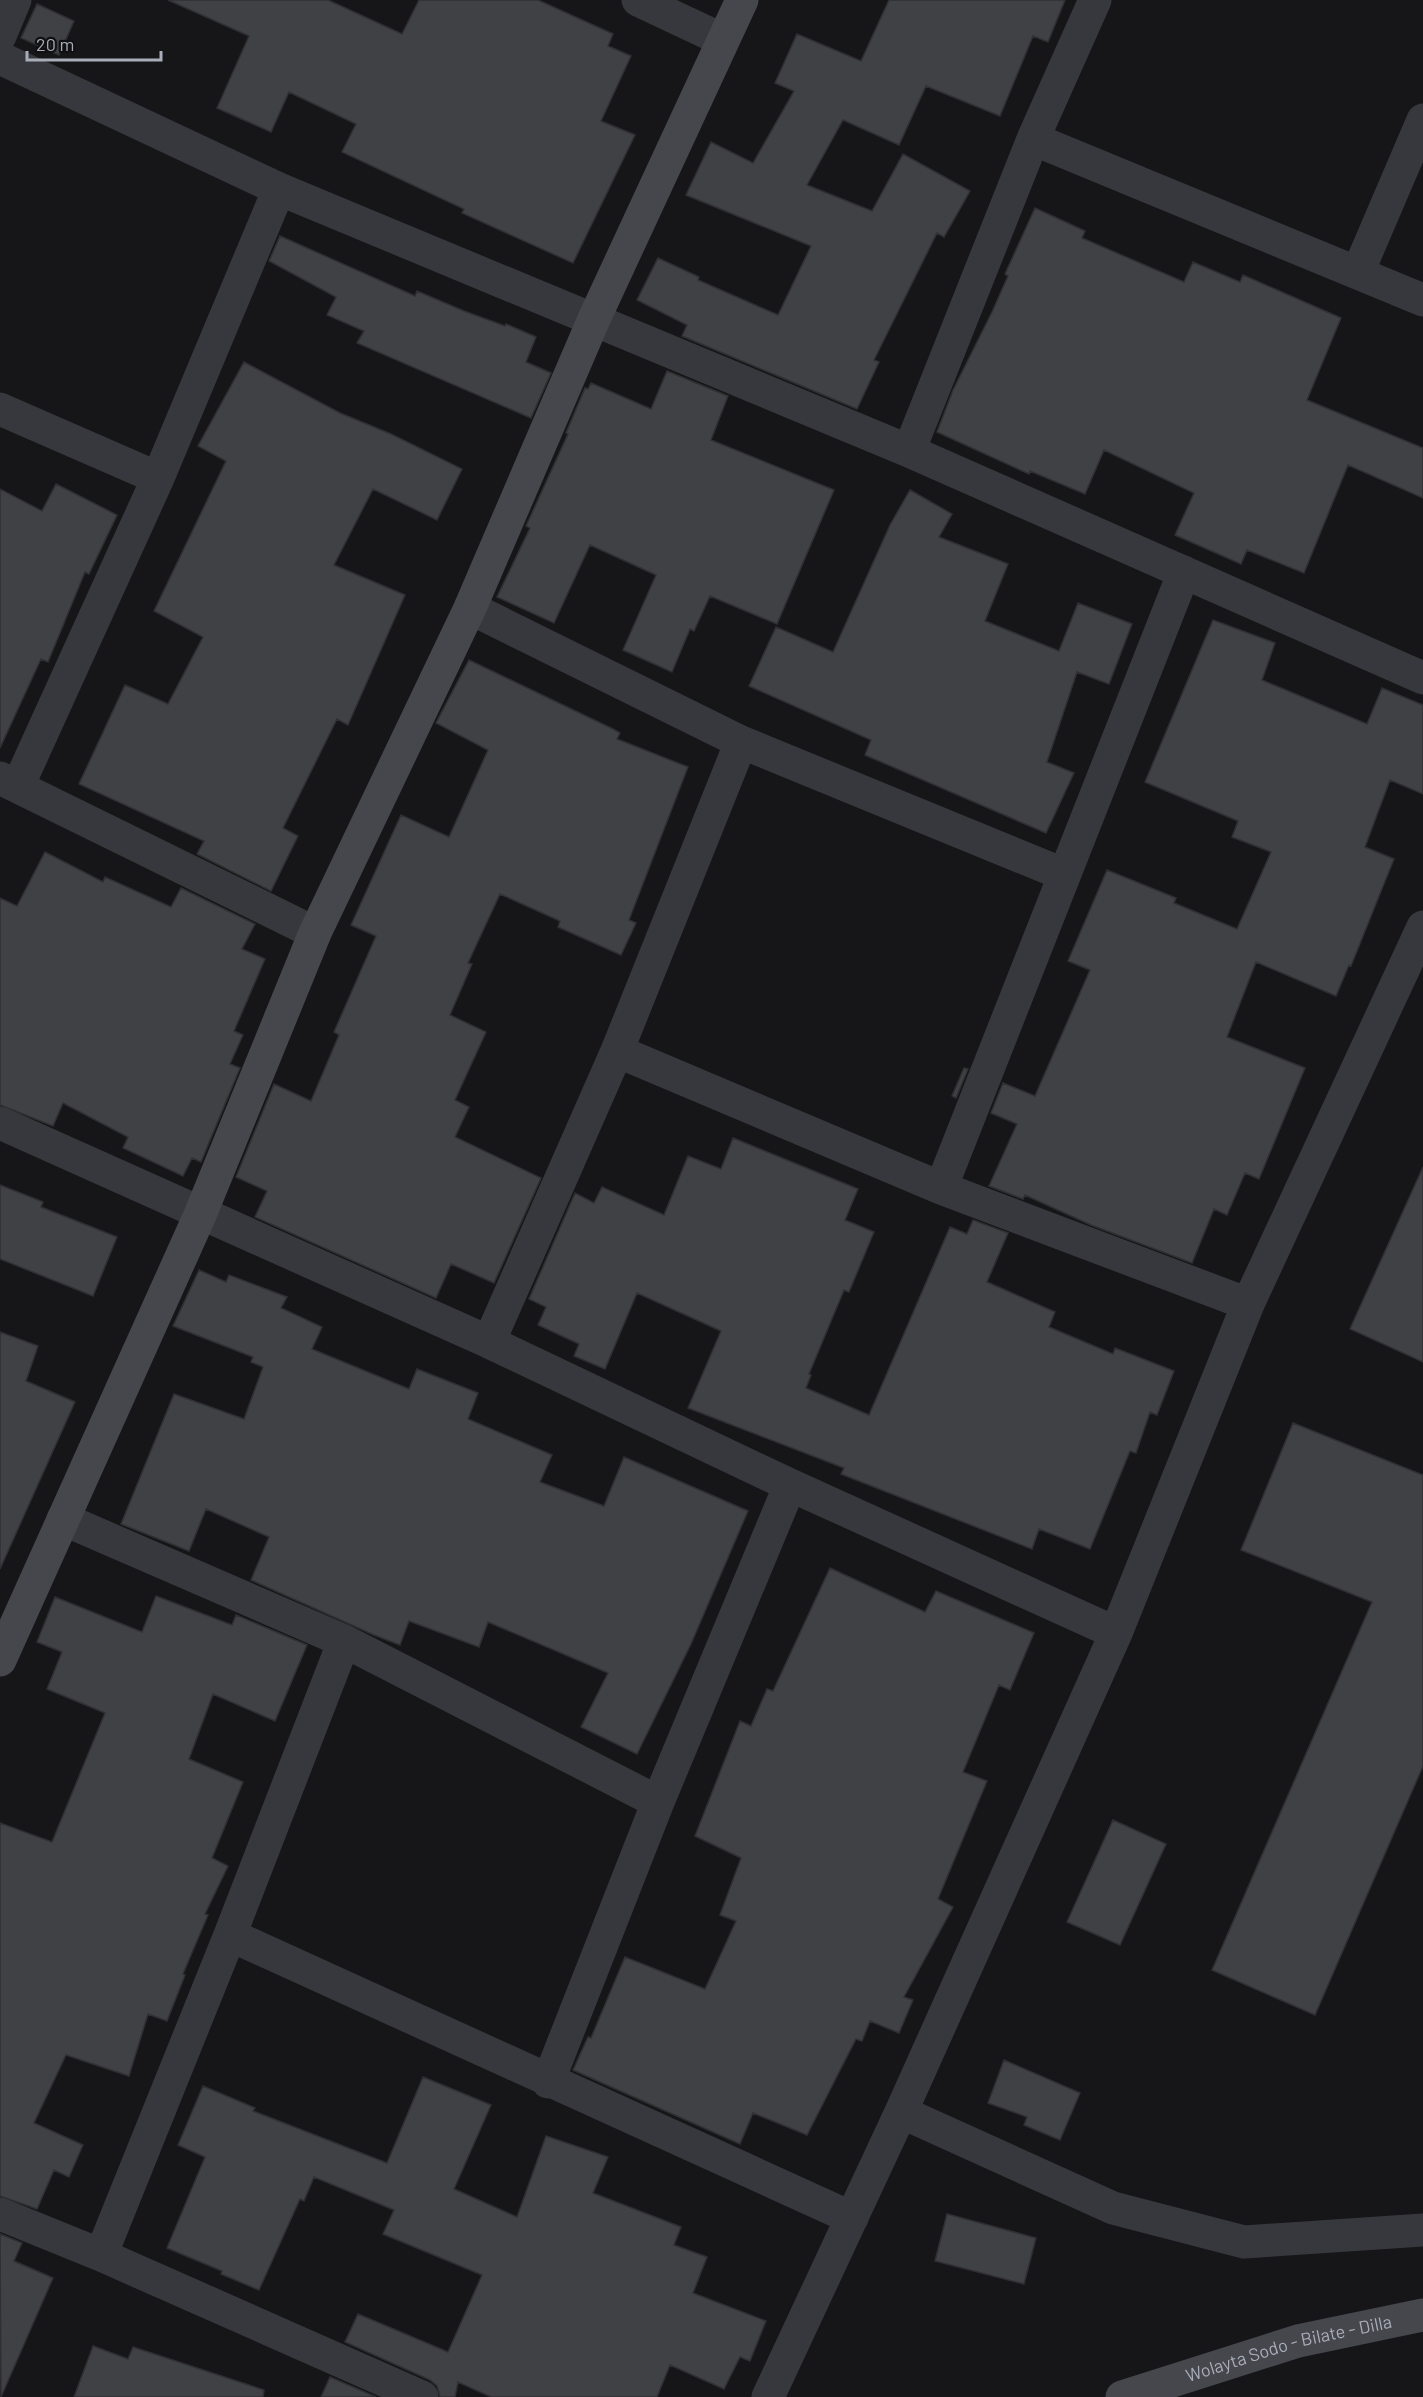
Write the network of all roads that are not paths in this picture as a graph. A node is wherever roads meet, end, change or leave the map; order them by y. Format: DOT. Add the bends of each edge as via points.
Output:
graph roads {
  1 [pos="15,0"];
  2 [pos="638,0"];
  3 [pos="742,0"];
  4 [pos="1095,0"];
  5 [pos="0,36"];
  6 [pos="723,40"];
  7 [pos="0,58"];
  8 [pos="1423,120"];
  9 [pos="1033,139"];
  10 [pos="279,189"];
  11 [pos="1358,273"];
  12 [pos="1423,300"];
  13 [pos="594,319"];
  14 [pos="0,409"];
  15 [pos="909,451"];
  16 [pos="158,478"];
  17 [pos="1184,572"];
  18 [pos="470,608"];
  19 [pos="1423,678"];
  20 [pos="741,742"];
  21 [pos="9,782"];
  22 [pos="1063,874"];
  23 [pos="1423,927"];
  24 [pos="315,933"];
  25 [pos="617,1051"];
  26 [pos="0,1123"];
  27 [pos="941,1188"];
  28 [pos="200,1215"];
  29 [pos="1248,1304"];
  30 [pos="489,1342"];
  31 [pos="790,1485"];
  32 [pos="63,1519"];
  33 [pos="1116,1633"];
  34 [pos="344,1641"];
  35 [pos="0,1660"];
  36 [pos="658,1802"];
  37 [pos="230,1935"];
  38 [pos="548,2082"];
  39 [pos="901,2112"];
  40 [pos="0,2214"];
  41 [pos="852,2218"];
  42 [pos="1423,2230"];
  43 [pos="101,2255"];
  44 [pos="1423,2315"];
  45 [pos="422,2397"];
  46 [pos="768,2397"];
  47 [pos="1122,2397"];
  1 -- 5 [label="street"];
  2 -- 6 [label="street"];
  3 -- 6 [label="main road"];
  4 -- 9 [label="street"];
  6 -- 13 [label="main road"];
  7 -- 10 [label="street"];
  8 -- 11 [label="street"];
  9 -- 11 [label="street"];
  9 -- 15 [label="street"];
  10 -- 13 [label="street"];
  10 -- 16 [label="street"];
  11 -- 12 [label="street"];
  13 -- 15 [label="street"];
  13 -- 18 [label="main road"];
  14 -- 16 [label="street"];
  15 -- 17 [label="street"];
  16 -- 21 [label="street"];
  17 -- 19 [label="street"];
  17 -- 22 [label="street"];
  18 -- 20 [label="street"];
  18 -- 24 [label="main road"];
  20 -- 22 [label="street"];
  20 -- 25 [label="street"];
  21 -- 24 [label="street"];
  22 -- 27 [label="street"];
  23 -- 29 [label="street"];
  24 -- 28 [label="main road"];
  25 -- 27 [label="street"];
  25 -- 30 [label="street"];
  26 -- 28 [label="street"];
  27 -- 29 [label="street"];
  28 -- 30 [label="street"];
  28 -- 32 [label="main road"];
  29 -- 33 [label="street"];
  30 -- 31 [label="street"];
  31 -- 33 [label="street"];
  31 -- 36 [label="street"];
  32 -- 34 [label="street"];
  32 -- 35 [label="main road"];
  33 -- 39 [label="street"];
  34 -- 36 [label="street"];
  34 -- 37 [label="street"];
  36 -- 38 [label="street"];
  37 -- 38 [label="street"];
  37 -- 43 [label="street"];
  38 -- 41 [label="street"];
  39 -- 41 [label="street"];
  39 -- 42 [label="street" via="1113,2208 1244,2242"];
  40 -- 43 [label="street"];
  41 -- 46 [label="street"];
  43 -- 45 [label="street"];
  44 -- 47 [label="main road, Wolayta Sodo - Bilate - Dilla" via="1298,2341"];
}
